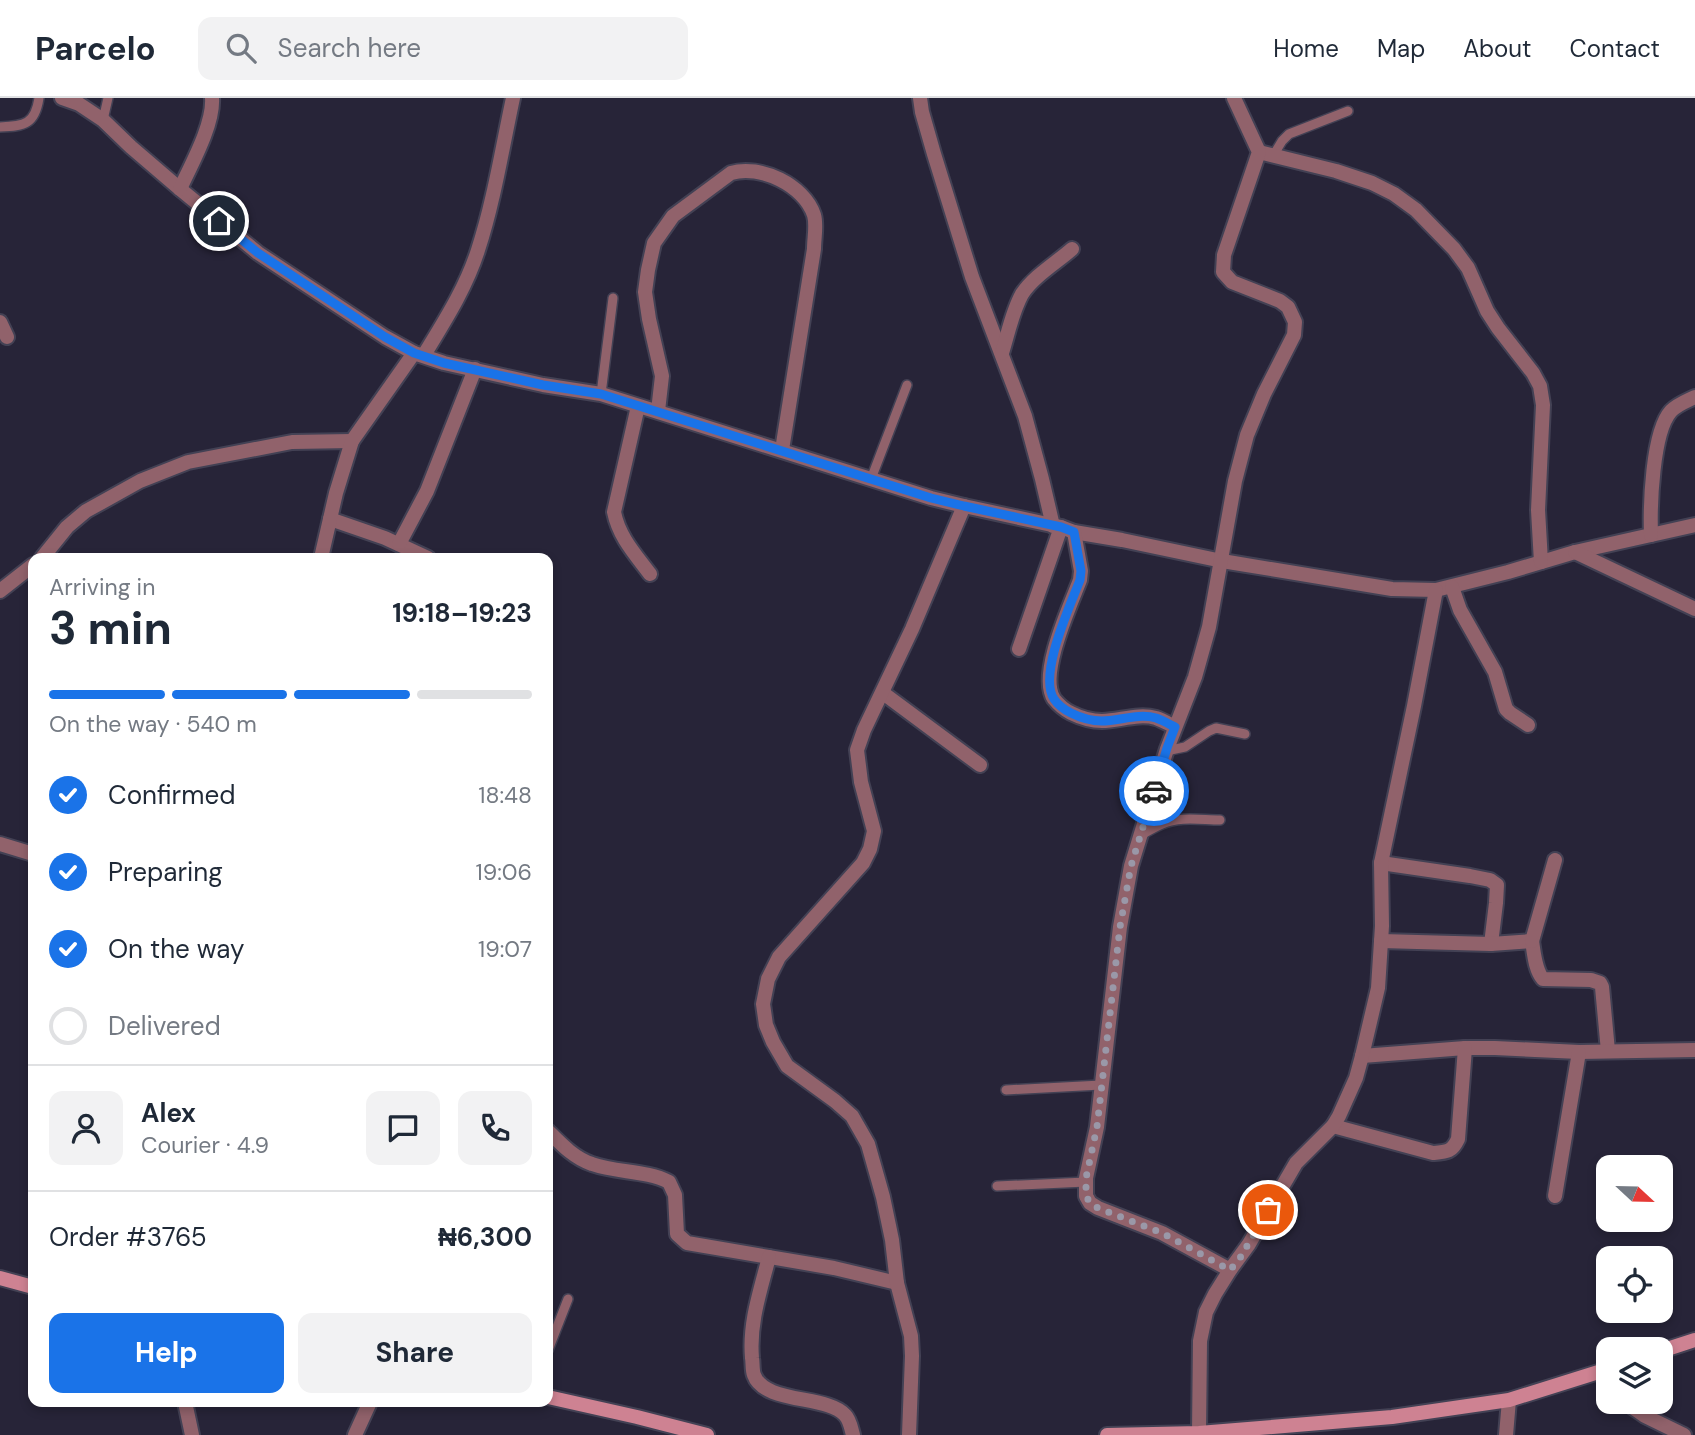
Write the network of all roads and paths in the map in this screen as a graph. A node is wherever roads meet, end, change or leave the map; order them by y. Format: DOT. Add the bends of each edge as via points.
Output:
graph roads {
  1 [pos="39,98"];
  2 [pos="62,98"];
  3 [pos="108,98"];
  4 [pos="212,98"];
  5 [pos="513,98"];
  6 [pos="920,98"];
  7 [pos="1234,98"];
  8 [pos="1348,111"];
  9 [pos="103,120"];
  10 [pos="0,127"];
  11 [pos="1266,154"];
  12 [pos="180,189"];
  13 [pos="1073,249"];
  14 [pos="613,298"];
  15 [pos="0,321"];
  16 [pos="7,337"];
  17 [pos="1002,353"];
  18 [pos="419,354"];
  19 [pos="475,369"];
  20 [pos="907,385"];
  21 [pos="601,394"];
  22 [pos="1695,397"];
  23 [pos="638,406"];
  24 [pos="658,411"];
  25 [pos="352,440"];
  26 [pos="782,450"];
  27 [pos="872,479"];
  28 [pos="964,506"];
  29 [pos="330,519"];
  30 [pos="1695,525"];
  31 [pos="1063,528"];
  32 [pos="1651,535"];
  33 [pos="399,544"];
  34 [pos="1575,552"];
  35 [pos="46,553"];
  36 [pos="322,553"];
  37 [pos="418,553"];
  38 [pos="1222,561"];
  39 [pos="1541,562"];
  40 [pos="28,569"];
  41 [pos="650,574"];
  42 [pos="1452,586"];
  43 [pos="1436,590"];
  44 [pos="0,592"];
  45 [pos="1695,609"];
  46 [pos="1019,649"];
  47 [pos="883,693"];
  48 [pos="1528,725"];
  49 [pos="1175,727"];
  50 [pos="1245,734"];
  51 [pos="1166,751"];
  52 [pos="980,765"];
  53 [pos="1220,820"];
  54 [pos="1140,836"];
  55 [pos="0,844"];
  56 [pos="28,852"];
  57 [pos="1555,860"];
  58 [pos="1381,863"];
  59 [pos="1381,941"];
  60 [pos="1532,941"];
  61 [pos="1491,944"];
  62 [pos="1465,1048"];
  63 [pos="1695,1050"];
  64 [pos="1608,1051"];
  65 [pos="1579,1052"];
  66 [pos="1362,1056"];
  67 [pos="1101,1085"];
  68 [pos="1006,1090"];
  69 [pos="1333,1126"];
  70 [pos="553,1136"];
  71 [pos="1086,1182"];
  72 [pos="997,1186"];
  73 [pos="1555,1196"];
  74 [pos="769,1257"];
  75 [pos="1230,1270"];
  76 [pos="0,1278"];
  77 [pos="897,1283"];
  78 [pos="28,1286"];
  79 [pos="568,1299"];
  80 [pos="553,1337"];
  81 [pos="1695,1340"];
  82 [pos="1673,1348"];
  83 [pos="1596,1373"];
  84 [pos="553,1398"];
  85 [pos="1509,1399"];
  86 [pos="186,1407"];
  87 [pos="368,1407"];
  88 [pos="1642,1414"];
  89 [pos="1310,1429"];
  90 [pos="1199,1433"];
  91 [pos="192,1435"];
  92 [pos="355,1435"];
  93 [pos="707,1435"];
  94 [pos="853,1435"];
  95 [pos="909,1435"];
  96 [pos="1107,1435"];
  97 [pos="1118,1435"];
  98 [pos="1506,1435"];
  99 [pos="1684,1435"];
  1 -- 10 [label="lane" via="29,122"];
  2 -- 9 [label="street"];
  3 -- 9 [label="lane"];
  4 -- 12 [label="street" via="207,126"];
  5 -- 18 [label="street" via="478,252 450,312"];
  6 -- 17 [label="street" via="972,277"];
  7 -- 11 [label="street"];
  8 -- 11 [label="lane" via="1289,134"];
  9 -- 12 [label="street"];
  11 -- 38 [label="street" via="1224,256 1223,272 1231,282 1288,307 1295,322 1294,335 1247,435"];
  11 -- 39 [label="street" via="1336,171 1394,194 1416,210 1468,268 1497,328 1541,386"];
  12 -- 18 [label="street" via="258,253 385,337"];
  13 -- 17 [label="street" via="1032,281 1022,295"];
  14 -- 21 [label="lane"];
  15 -- 16 [label="street"];
  17 -- 31 [label="street" via="1042,480"];
  18 -- 19 [label="street"];
  18 -- 25 [label="street"];
  19 -- 21 [label="street"];
  19 -- 33 [label="street" via="427,491"];
  20 -- 27 [label="lane"];
  21 -- 23 [label="street"];
  22 -- 32 [label="street" via="1667,416 1654,469"];
  23 -- 24 [label="street"];
  23 -- 41 [label="street" via="614,512 621,534"];
  24 -- 26 [label="street"];
  24 -- 26 [label="street" via="662,376 645,292 654,243 673,216 731,173 741,170 773,176 792,188 815,218"];
  25 -- 29 [label="street"];
  25 -- 35 [label="street" via="292,442 187,463 139,481 86,511"];
  26 -- 27 [label="street"];
  27 -- 28 [label="street"];
  28 -- 31 [label="street"];
  28 -- 47 [label="street"];
  29 -- 33 [label="street"];
  29 -- 36 [label="street"];
  30 -- 32 [label="street"];
  31 -- 38 [label="street"];
  31 -- 46 [label="street"];
  31 -- 49 [label="street" via="1081,571 1054,649 1050,672 1054,699 1084,719 1155,717"];
  32 -- 34 [label="street"];
  33 -- 37 [label="street"];
  34 -- 39 [label="street"];
  34 -- 45 [label="street"];
  38 -- 43 [label="street" via="1392,589"];
  38 -- 49 [label="street" via="1199,665"];
  39 -- 42 [label="street"];
  40 -- 44 [label="street"];
  42 -- 43 [label="street"];
  42 -- 48 [label="street" via="1495,673 1506,709"];
  43 -- 58 [label="street"];
  47 -- 52 [label="street"];
  47 -- 77 [label="street" via="857,750 860,782 874,831 870,849 863,863 779,957 763,1004 766,1025 787,1066 852,1116 868,1144 892,1240"];
  49 -- 51 [label="street"];
  50 -- 51 [label="lane" via="1216,728 1185,747"];
  51 -- 54 [label="street"];
  53 -- 54 [label="lane" via="1181,819"];
  54 -- 67 [label="street" via="1120,927"];
  55 -- 56 [label="street"];
  57 -- 60 [label="street"];
  58 -- 59 [label="street"];
  58 -- 61 [label="street" via="1494,882"];
  59 -- 61 [label="street"];
  59 -- 66 [label="street" via="1378,988"];
  60 -- 61 [label="street"];
  60 -- 64 [label="street" via="1544,979 1600,983"];
  62 -- 65 [label="street"];
  62 -- 66 [label="street"];
  62 -- 69 [label="street" via="1458,1139 1446,1152 1433,1153"];
  63 -- 64 [label="street"];
  64 -- 65 [label="street"];
  65 -- 73 [label="street"];
  66 -- 69 [label="street"];
  67 -- 68 [label="lane"];
  67 -- 71 [label="street"];
  69 -- 75 [label="street" via="1296,1163"];
  70 -- 74 [label="street" via="572,1154 593,1165 669,1182 675,1195 677,1234 687,1243"];
  71 -- 72 [label="lane"];
  71 -- 75 [label="street" via="1086,1196 1098,1208 1162,1233"];
  74 -- 77 [label="street"];
  74 -- 94 [label="street" via="751,1325 754,1376 764,1388 835,1408 848,1418"];
  75 -- 90 [label="street" via="1206,1312 1200,1341"];
  76 -- 78 [label="main road"];
  77 -- 95 [label="street" via="911,1336"];
  79 -- 80 [label="lane"];
  81 -- 82 [label="main road"];
  83 -- 85 [label="main road"];
  84 -- 93 [label="main road"];
  85 -- 89 [label="main road"];
  85 -- 98 [label="street"];
  86 -- 91 [label="street"];
  87 -- 92 [label="street"];
  88 -- 99 [label="street"];
  89 -- 90 [label="main road"];
  90 -- 97 [label="main road"];
  96 -- 97 [label="main road"];
}
